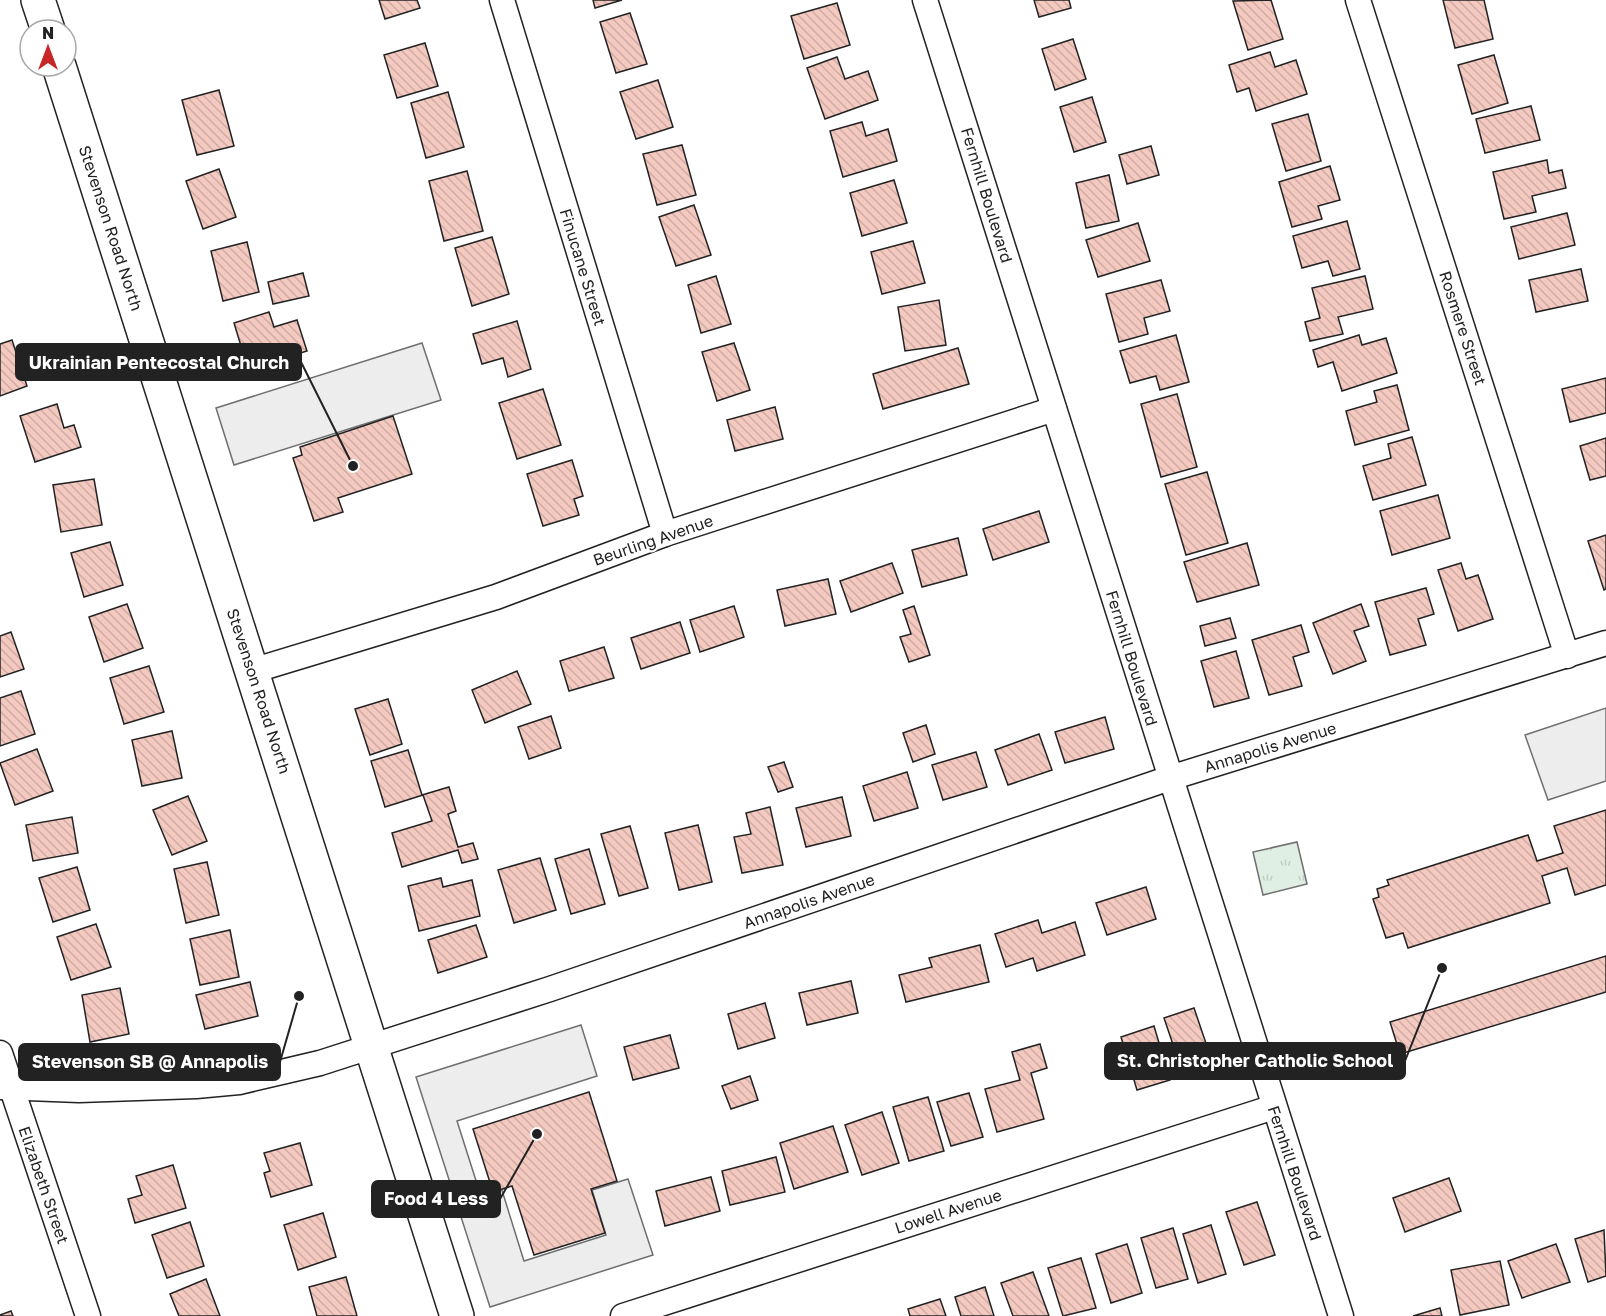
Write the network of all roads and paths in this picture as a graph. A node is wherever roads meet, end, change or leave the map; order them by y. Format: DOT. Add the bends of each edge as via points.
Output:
graph roads {
  1 [pos="38,0"];
  2 [pos="502,0"];
  3 [pos="925,0"];
  4 [pos="1358,0"];
  5 [pos="44,18"];
  6 [pos="63,78"];
  7 [pos="1054,409"];
  8 [pos="665,534"];
  9 [pos="1606,643"];
  10 [pos="1567,656"];
  11 [pos="252,671"];
  12 [pos="1170,778"];
  13 [pos="371,1047"];
  14 [pos="0,1053"];
  15 [pos="5,1087"];
  16 [pos="1274,1107"];
  17 [pos="88,1316"];
  18 [pos="457,1316"];
  19 [pos="623,1316"];
  20 [pos="1341,1316"];
  1 -- 5 [label="main road"];
  2 -- 8 [label="street, Finucane Street"];
  3 -- 7 [label="street, Fernhill Boulevard"];
  4 -- 10 [label="street, Rosmere Street"];
  6 -- 11 [label="main road, Stevenson Road North"];
  7 -- 8 [label="street, Beurling Avenue"];
  7 -- 12 [label="street, Fernhill Boulevard"];
  8 -- 11 [label="street, Beurling Avenue" via="496,597"];
  9 -- 10 [label="street, Annapolis Avenue"];
  10 -- 12 [label="street, Annapolis Avenue"];
  11 -- 13 [label="main road, Stevenson Road North"];
  12 -- 13 [label="street, Annapolis Avenue"];
  12 -- 16 [label="street, Fernhill Boulevard"];
  13 -- 15 [label="street, Annapolis Avenue" via="238,1082 80,1090"];
  13 -- 18 [label="main road, Stevenson Road North"];
  14 -- 15 [label="street, Elizabeth Street"];
  15 -- 17 [label="street, Elizabeth Street"];
  16 -- 19 [label="street, Lowell Avenue"];
  16 -- 20 [label="street, Fernhill Boulevard"];
}
